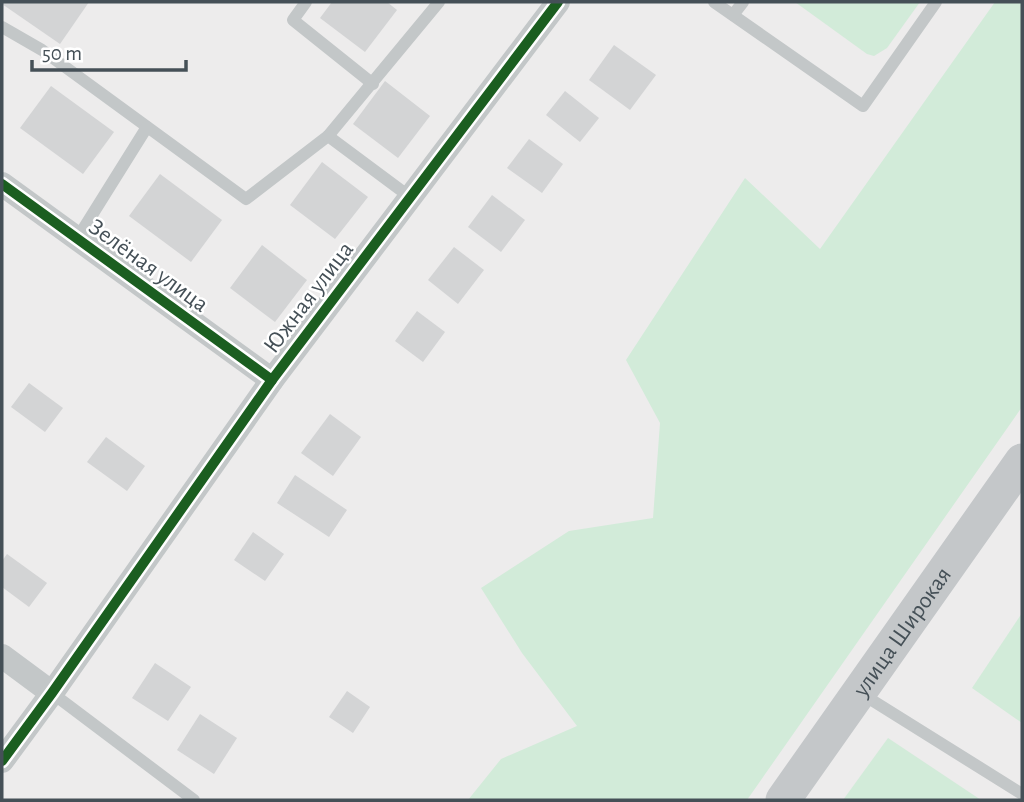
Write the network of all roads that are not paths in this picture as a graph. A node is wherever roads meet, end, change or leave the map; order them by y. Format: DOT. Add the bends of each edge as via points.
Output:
graph roads {
  1 [pos="306,2"];
  2 [pos="439,2"];
  3 [pos="558,2"];
  4 [pos="714,2"];
  5 [pos="743,2"];
  6 [pos="936,2"];
  7 [pos="733,15"];
  8 [pos="2,27"];
  9 [pos="373,85"];
  10 [pos="147,127"];
  11 [pos="328,136"];
  12 [pos="2,184"];
  13 [pos="410,197"];
  14 [pos="77,239"];
  15 [pos="272,380"];
  16 [pos="1022,461"];
  17 [pos="2,656"];
  18 [pos="858,692"];
  19 [pos="52,693"];
  20 [pos="2,761"];
  21 [pos="1022,794"];
  22 [pos="194,800"];
  23 [pos="783,800"];
  1 -- 9 [label="lane" via="293,20"];
  2 -- 9 [label="lane"];
  3 -- 13 [label="street, Южная улица"];
  4 -- 7 [label="lane"];
  5 -- 7 [label="lane"];
  6 -- 7 [label="lane" via="863,106"];
  8 -- 10 [label="lane" via="42,50"];
  9 -- 11 [label="lane"];
  10 -- 11 [label="lane" via="246,199"];
  10 -- 14 [label="lane"];
  11 -- 13 [label="lane"];
  12 -- 14 [label="street, Зелёная улица"];
  13 -- 15 [label="street, Южная улица"];
  14 -- 15 [label="street, Зелёная улица"];
  15 -- 19 [label="street, Южная улица"];
  16 -- 18 [label="main road, улица Широкая"];
  17 -- 19 [label="street"];
  18 -- 21 [label="lane"];
  18 -- 23 [label="main road, улица Широкая"];
  19 -- 20 [label="street, Южная улица"];
  19 -- 22 [label="lane"];
}
